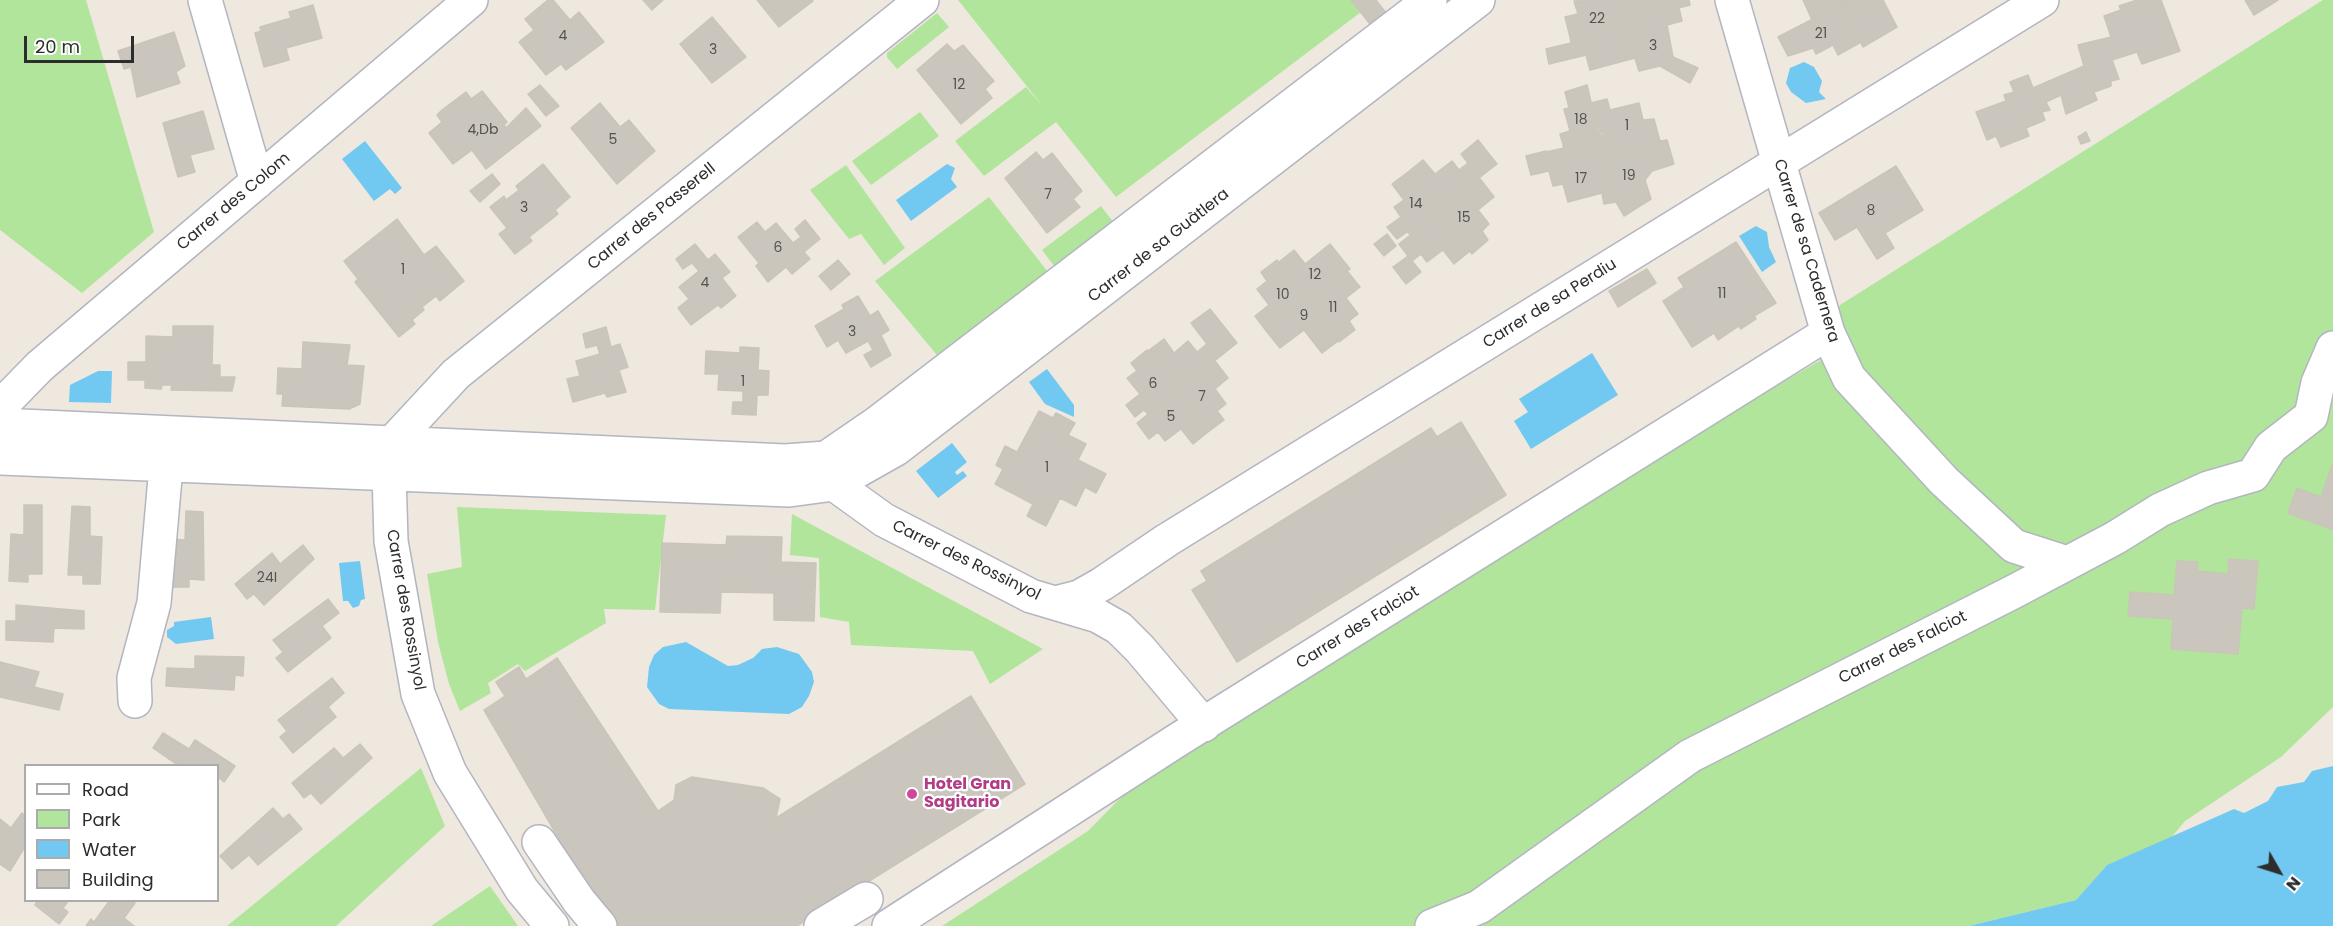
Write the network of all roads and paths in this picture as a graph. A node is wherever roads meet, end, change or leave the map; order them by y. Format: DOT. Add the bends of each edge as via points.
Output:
graph roads {
  1 [pos="205,0"];
  2 [pos="471,0"];
  3 [pos="922,0"];
  4 [pos="1430,0"];
  5 [pos="1478,0"];
  6 [pos="1732,0"];
  7 [pos="2042,0"];
  8 [pos="1779,163"];
  9 [pos="257,182"];
  10 [pos="1828,333"];
  11 [pos="2333,348"];
  12 [pos="0,407"];
  13 [pos="0,425"];
  14 [pos="0,458"];
  15 [pos="390,458"];
  16 [pos="830,471"];
  17 [pos="165,478"];
  18 [pos="2014,546"];
  19 [pos="2067,563"];
  20 [pos="2015,591"];
  21 [pos="1056,603"];
  22 [pos="135,701"];
  23 [pos="1204,725"];
  24 [pos="539,842"];
  25 [pos="866,899"];
  26 [pos="552,926"];
  27 [pos="600,926"];
  28 [pos="821,926"];
  29 [pos="889,926"];
  30 [pos="1432,926"];
  1 -- 9 [label="street"];
  2 -- 9 [label="street, Carrer des Colom"];
  3 -- 15 [label="street, Carrer des Passerell" via="456,374"];
  4 -- 16 [label="street, Carrer de sa Guàtlera" via="1275,112 877,423"];
  5 -- 16 [label="street, Carrer de sa Guàtlera" via="896,449"];
  6 -- 8 [label="street, Carrer de sa Cadernera"];
  7 -- 8 [label="street, Carrer de sa Perdiu"];
  8 -- 10 [label="street, Carrer de sa Cadernera"];
  8 -- 21 [label="street, Carrer de sa Perdiu" via="1167,540 1102,584 1079,597"];
  9 -- 12 [label="street, Carrer des Colom" via="40,366"];
  10 -- 18 [label="street, Carrer de sa Cadernera" via="1850,378 1944,481"];
  10 -- 23 [label="street, Carrer des Falciot"];
  11 -- 19 [label="street, Carrer des Falciot" via="2318,383 2311,416 2271,447 2253,475 2208,488 2160,510"];
  13 -- 15 [label="street"];
  14 -- 15 [label="street"];
  15 -- 16 [label="street, Carrer de sa Guàtlera" via="785,461"];
  15 -- 16 [label="street" via="789,490"];
  15 -- 26 [label="street, Carrer des Rossinyol" via="391,541 418,694 450,774 522,890"];
  16 -- 21 [label="street, Carrer des Rossinyol" via="884,520 1032,596"];
  17 -- 22 [label="street" via="154,603 134,678"];
  18 -- 19 [label="street, Carrer de sa Cadernera"];
  18 -- 20 [label="street"];
  19 -- 20 [label="street, Carrer des Falciot"];
  20 -- 30 [label="street, Carrer des Falciot" via="1690,756 1479,907"];
  21 -- 23 [label="street, Carrer des Rossinyol" via="1098,616 1119,628"];
  23 -- 29 [label="street, Carrer des Falciot"];
  24 -- 27 [label="street"];
  25 -- 28 [label="street"];
}
